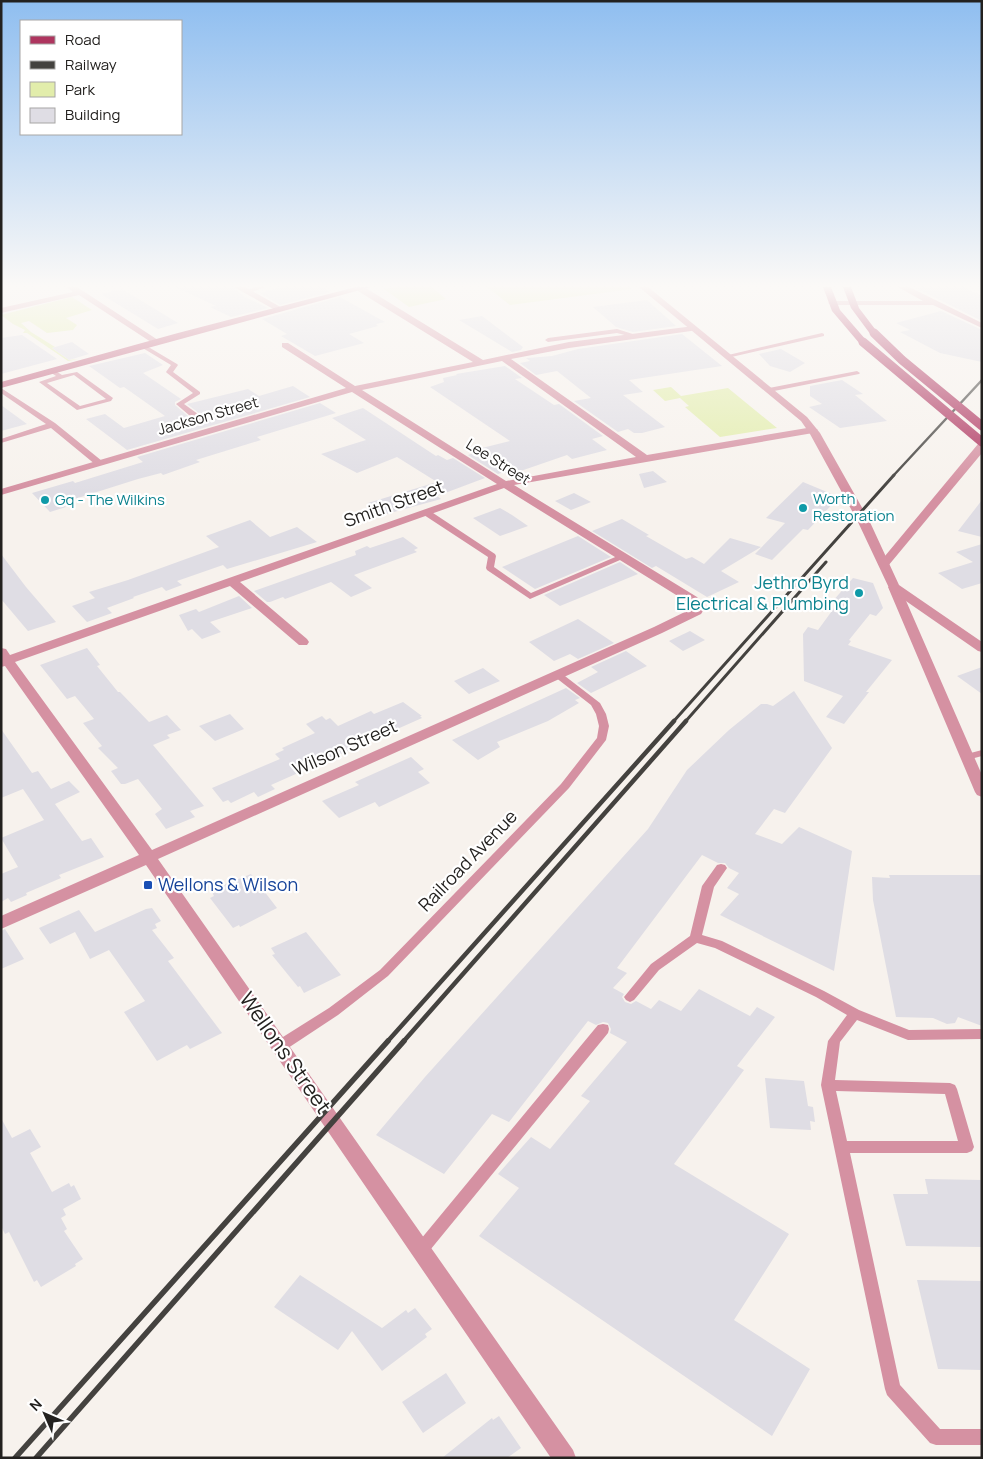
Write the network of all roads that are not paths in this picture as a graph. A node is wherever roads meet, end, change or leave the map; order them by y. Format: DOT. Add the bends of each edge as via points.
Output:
graph roads {
  1 [pos="110,355"];
  2 [pos="158,355"];
  3 [pos="302,355"];
  4 [pos="469,355"];
  5 [pos="521,355"];
  6 [pos="731,355"];
  7 [pos="879,355"];
  8 [pos="897,355"];
  9 [pos="727,356"];
  10 [pos="503,358"];
  11 [pos="480,362"];
  12 [pos="52,371"];
  13 [pos="857,373"];
  14 [pos="61,377"];
  15 [pos="1,385"];
  16 [pos="352,389"];
  17 [pos="1,390"];
  18 [pos="769,390"];
  19 [pos="199,418"];
  20 [pos="52,426"];
  21 [pos="982,426"];
  22 [pos="813,430"];
  23 [pos="1,441"];
  24 [pos="982,442"];
  25 [pos="982,446"];
  26 [pos="645,459"];
  27 [pos="99,463"];
  28 [pos="506,484"];
  29 [pos="1,492"];
  30 [pos="427,513"];
  31 [pos="623,558"];
  32 [pos="884,564"];
  33 [pos="232,581"];
  34 [pos="894,587"];
  35 [pos="698,603"];
  36 [pos="303,642"];
  37 [pos="982,648"];
  38 [pos="3,658"];
  39 [pos="558,675"];
  40 [pos="982,753"];
  41 [pos="967,757"];
  42 [pos="982,792"];
  43 [pos="149,857"];
  44 [pos="721,868"];
  45 [pos="1,923"];
  46 [pos="695,938"];
  47 [pos="630,997"];
  48 [pos="855,1014"];
  49 [pos="603,1029"];
  50 [pos="982,1034"];
  51 [pos="280,1046"];
  52 [pos="828,1085"];
  53 [pos="841,1147"];
  54 [pos="421,1250"];
  55 [pos="982,1438"];
  56 [pos="565,1458"];
  1 -- 12 [label="main road"];
  2 -- 19 [label="lane" via="175,365 169,372 198,393 179,404"];
  3 -- 16 [label="street, Lee Street"];
  4 -- 11 [label="street"];
  5 -- 10 [label="street, Jackson Street"];
  6 -- 9 [label="lane"];
  7 -- 24 [label="main road, bridge"];
  8 -- 21 [label="main road, bridge"];
  9 -- 18 [label="street"];
  10 -- 11 [label="street, Jackson Street"];
  10 -- 26 [label="street"];
  11 -- 16 [label="street, Jackson Street"];
  12 -- 14 [label="lane"];
  12 -- 15 [label="main road"];
  13 -- 18 [label="lane"];
  14 -- 14 [label="lane" via="75,373 110,398 79,409 42,382"];
  16 -- 27 [label="street, Jackson Street"];
  16 -- 28 [label="street, Lee Street"];
  17 -- 20 [label="lane"];
  18 -- 22 [label="street"];
  20 -- 23 [label="lane"];
  20 -- 27 [label="lane"];
  22 -- 26 [label="street, Smith Street"];
  22 -- 32 [label="street"];
  25 -- 32 [label="street"];
  26 -- 28 [label="street, Smith Street"];
  27 -- 29 [label="street, Jackson Street"];
  28 -- 30 [label="street, Smith Street"];
  28 -- 31 [label="street, Lee Street"];
  30 -- 31 [label="lane" via="492,556 490,568 530,596"];
  30 -- 33 [label="street, Smith Street"];
  31 -- 35 [label="street, Lee Street"];
  32 -- 34 [label="street"];
  33 -- 36 [label="street"];
  33 -- 38 [label="street, Smith Street"];
  34 -- 37 [label="street"];
  34 -- 41 [label="street"];
  35 -- 39 [label="street, Wilson Street" via="696,611"];
  38 -- 43 [label="street, Wellons Street"];
  39 -- 43 [label="street, Wilson Street"];
  39 -- 51 [label="lane, Railroad Avenue" via="591,698 602,714 602,738 595,750 384,973 352,1001"];
  40 -- 41 [label="lane"];
  41 -- 42 [label="street"];
  43 -- 45 [label="street, Wilson Street"];
  43 -- 51 [label="street, Wellons Street"];
  44 -- 46 [label="lane" via="708,886"];
  46 -- 47 [label="lane" via="655,967"];
  46 -- 48 [label="lane" via="718,944"];
  48 -- 50 [label="lane" via="908,1035"];
  48 -- 52 [label="lane" via="834,1041"];
  49 -- 54 [label="lane"];
  51 -- 54 [label="street, Wellons Street"];
  52 -- 53 [label="lane"];
  52 -- 53 [label="lane" via="950,1089 967,1147"];
  53 -- 55 [label="lane" via="893,1389 936,1437"];
  54 -- 56 [label="street, Wellons Street"];
}
